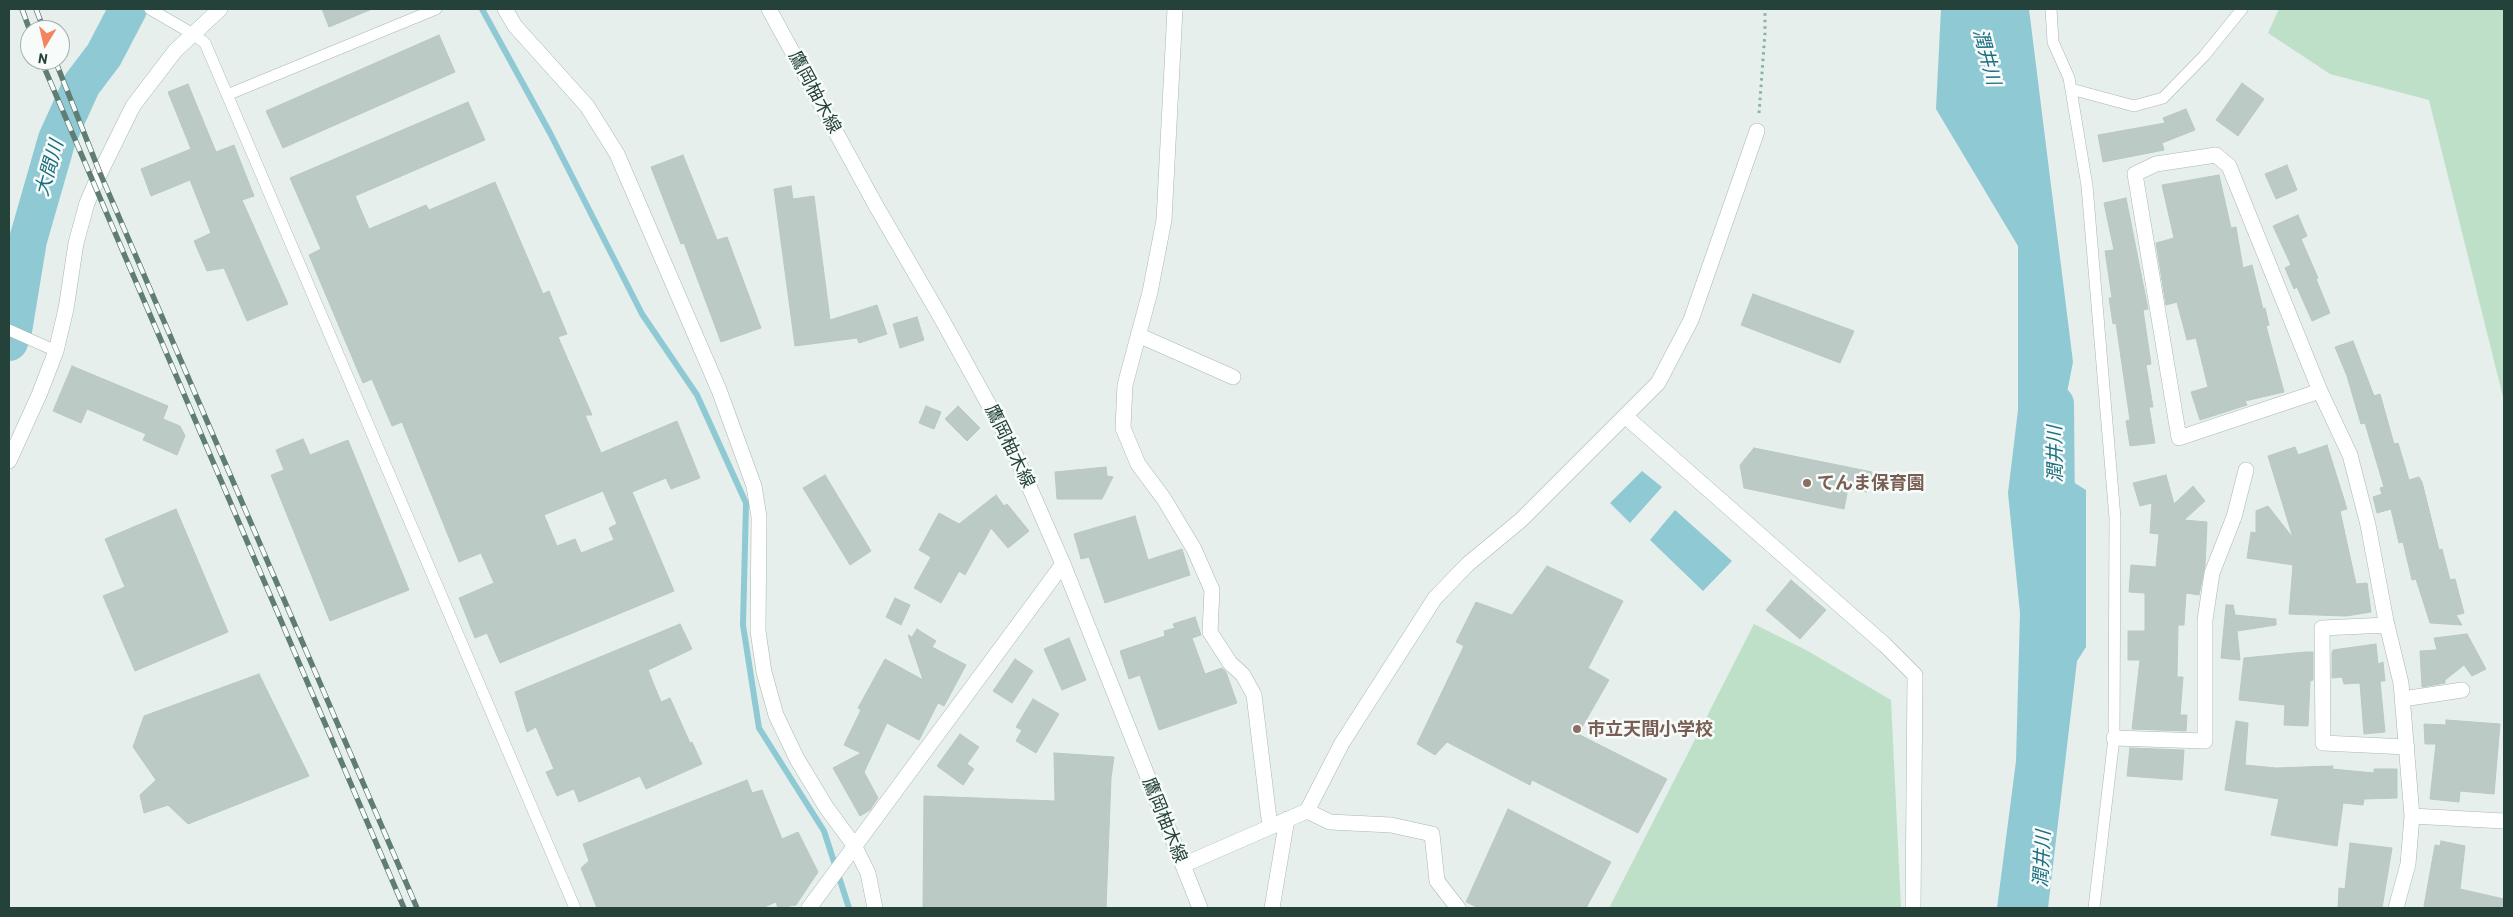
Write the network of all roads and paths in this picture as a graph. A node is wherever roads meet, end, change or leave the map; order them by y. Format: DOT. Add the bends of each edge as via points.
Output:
graph roads {
  1 [pos="150,9"];
  2 [pos="220,9"];
  3 [pos="436,9"];
  4 [pos="506,9"];
  5 [pos="769,9"];
  6 [pos="1175,9"];
  7 [pos="1765,9"];
  8 [pos="2051,9"];
  9 [pos="2242,9"];
  10 [pos="193,34"];
  11 [pos="2071,90"];
  12 [pos="227,95"];
  13 [pos="1757,132"];
  14 [pos="9,330"];
  15 [pos="1138,335"];
  16 [pos="56,351"];
  17 [pos="1233,377"];
  18 [pos="2320,391"];
  19 [pos="1625,416"];
  20 [pos="9,461"];
  21 [pos="2246,470"];
  22 [pos="1063,564"];
  23 [pos="2387,625"];
  24 [pos="2462,690"];
  25 [pos="2403,699"];
  26 [pos="2114,738"];
  27 [pos="2407,746"];
  28 [pos="1307,811"];
  29 [pos="2412,816"];
  30 [pos="1287,819"];
  31 [pos="2504,821"];
  32 [pos="1270,827"];
  33 [pos="852,847"];
  34 [pos="1183,866"];
  35 [pos="575,908"];
  36 [pos="809,908"];
  37 [pos="876,908"];
  38 [pos="1200,908"];
  39 [pos="1272,908"];
  40 [pos="1458,908"];
  41 [pos="1913,908"];
  42 [pos="2094,908"];
  43 [pos="2396,908"];
  1 -- 10 [label="lane"];
  2 -- 10 [label="street"];
  3 -- 12 [label="lane"];
  4 -- 33 [label="street" via="515,26 588,106 617,154 719,390 754,486 759,517 758,631 764,672 776,715 797,759"];
  5 -- 22 [label="street, 鷹岡柚木線" via="1011,445"];
  6 -- 15 [label="street" via="1164,220"];
  7 -- 13 [label="path" via="1766,33"];
  8 -- 11 [label="lane" via="2054,42"];
  9 -- 11 [label="lane" via="2204,56 2163,98 2134,106"];
  10 -- 12 [label="lane" via="205,43"];
  10 -- 16 [label="street" via="175,51 134,106 95,184 76,243"];
  11 -- 26 [label="lane" via="2087,186 2115,509"];
  12 -- 35 [label="lane"];
  13 -- 19 [label="street" via="1691,320 1658,383"];
  14 -- 16 [label="lane"];
  15 -- 17 [label="street"];
  15 -- 32 [label="street" via="1125,385 1123,428 1138,464 1164,498 1194,549 1212,590 1210,632 1254,695"];
  16 -- 20 [label="street"];
  18 -- 18 [label="street" via="2229,166 2216,155 2156,164 2135,174 2179,438"];
  18 -- 23 [label="street" via="2350,455"];
  19 -- 28 [label="street" via="1521,520 1468,564 1435,598 1342,743"];
  19 -- 41 [label="street" via="1915,675"];
  21 -- 26 [label="street" via="2234,517 2212,573 2205,620 2205,741"];
  22 -- 33 [label="street"];
  22 -- 34 [label="street, 鷹岡柚木線"];
  23 -- 25 [label="street"];
  23 -- 27 [label="street" via="2322,628 2322,743"];
  24 -- 25 [label="street"];
  25 -- 27 [label="street"];
  26 -- 42 [label="lane"];
  27 -- 29 [label="street"];
  28 -- 30 [label="street"];
  28 -- 40 [label="street" via="1330,822 1391,825 1432,834 1437,881"];
  29 -- 31 [label="street"];
  29 -- 43 [label="street" via="2408,864"];
  30 -- 32 [label="street"];
  30 -- 39 [label="street"];
  32 -- 34 [label="street"];
  33 -- 36 [label="street"];
  33 -- 37 [label="street" via="868,873"];
  34 -- 38 [label="street, 鷹岡柚木線"];
}
